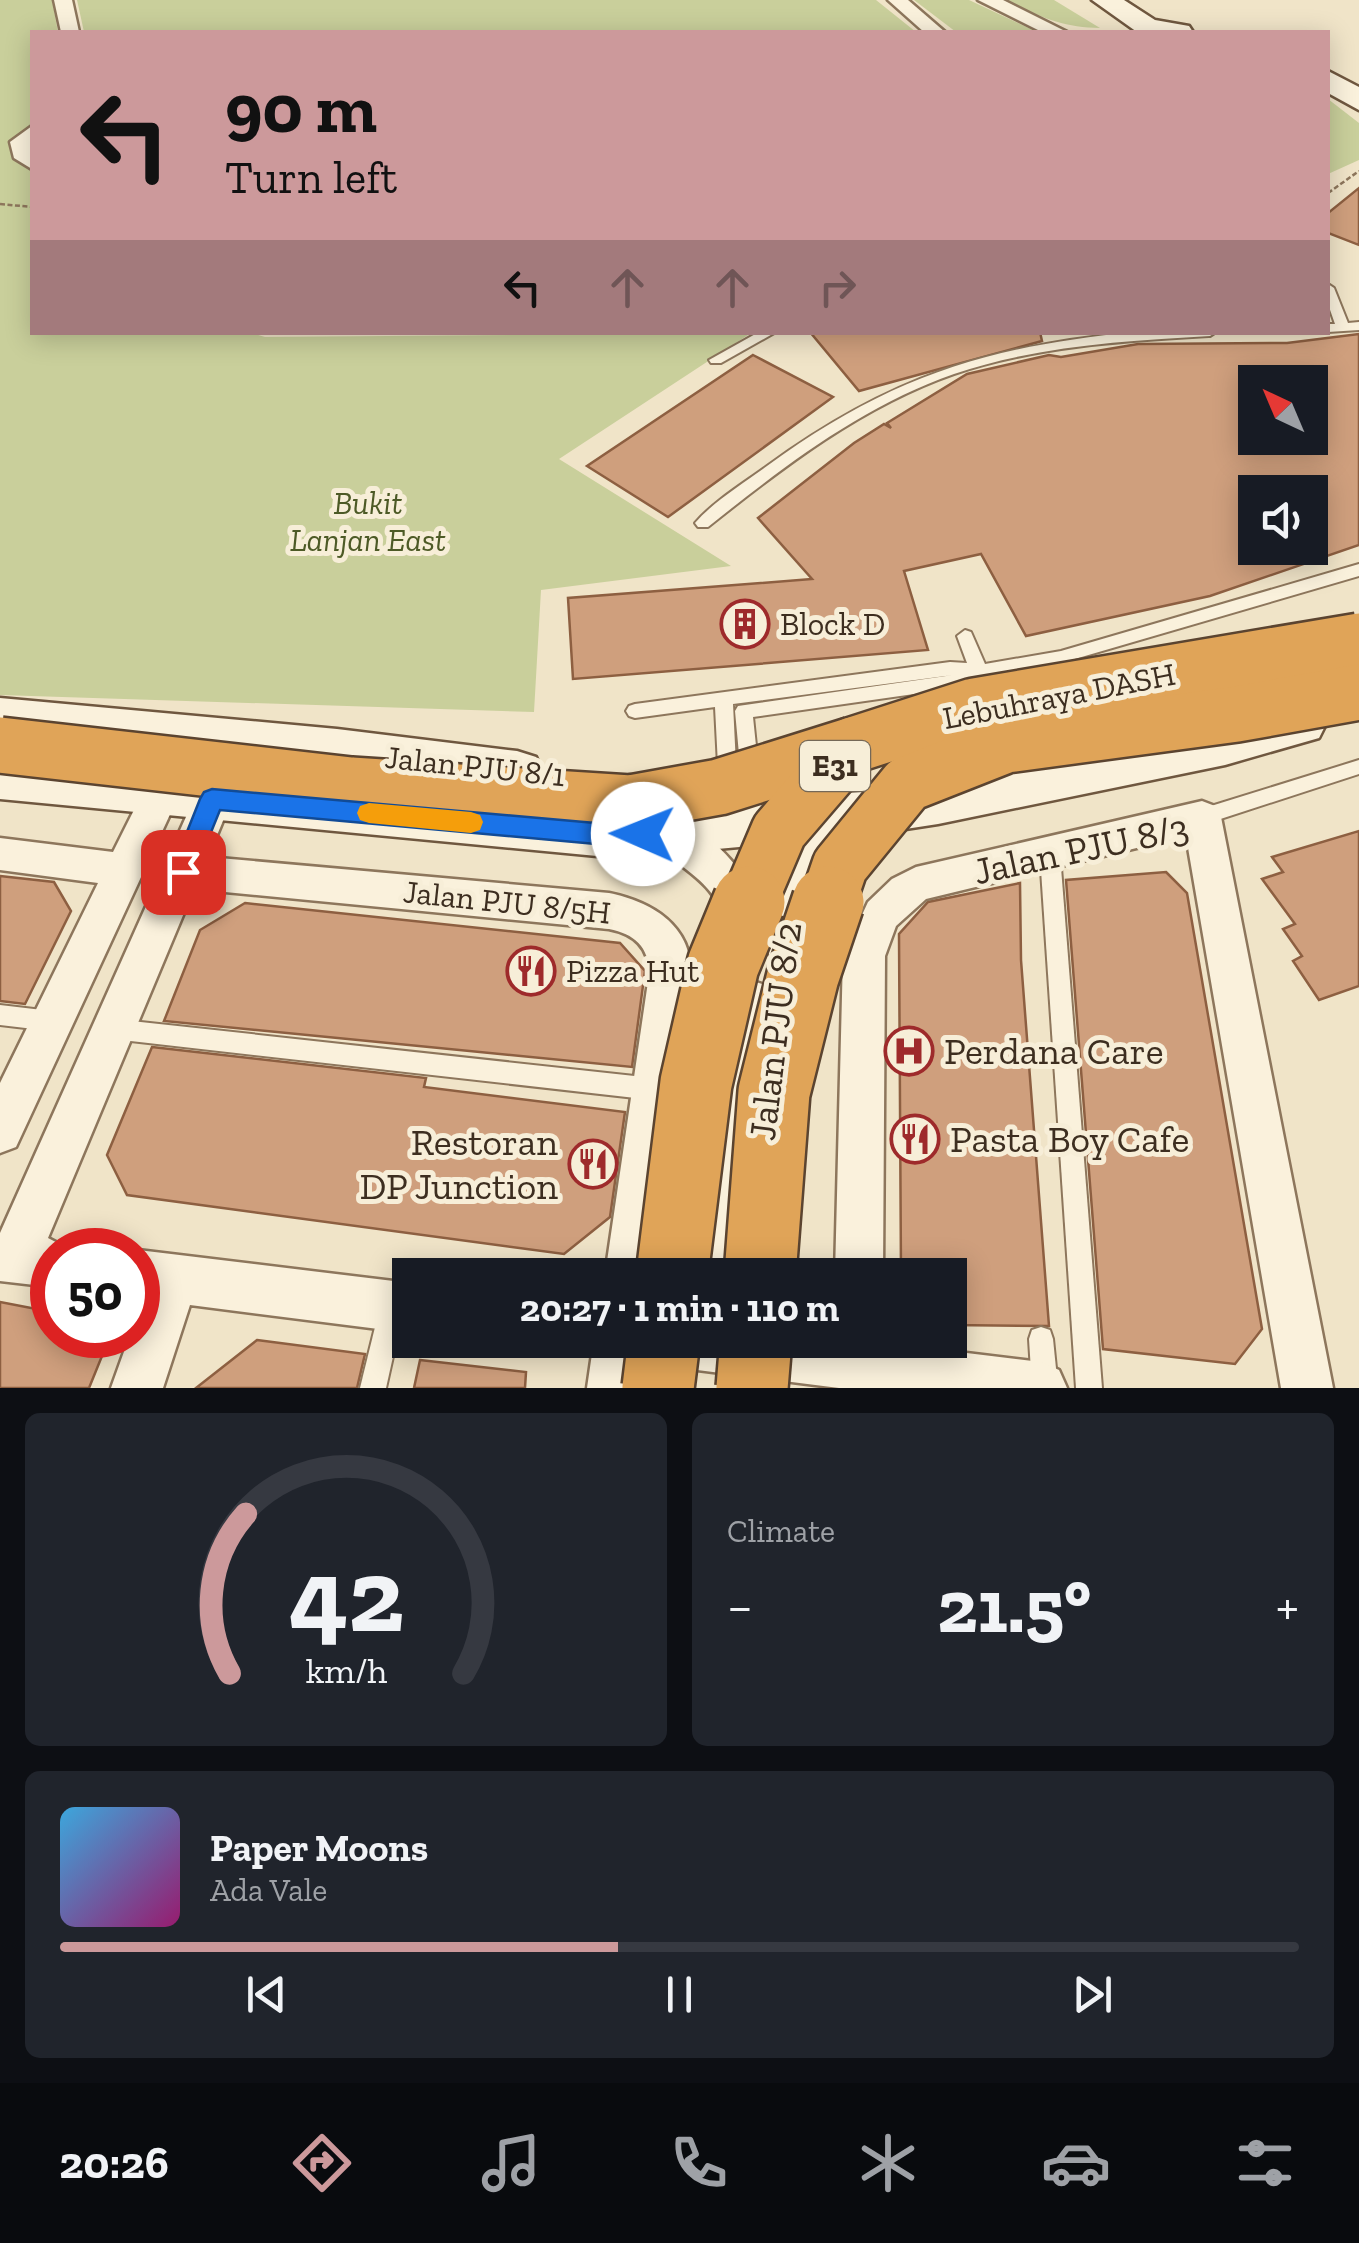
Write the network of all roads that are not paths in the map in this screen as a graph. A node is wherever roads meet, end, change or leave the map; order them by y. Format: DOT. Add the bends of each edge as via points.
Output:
graph roads {
  1 [pos="63,0"];
  2 [pos="896,0"];
  3 [pos="987,0"];
  4 [pos="1104,0"];
  5 [pos="1072,3"];
  6 [pos="70,30"];
  7 [pos="933,30"];
  8 [pos="1052,30"];
  9 [pos="1131,30"];
  10 [pos="1132,30"];
  11 [pos="1330,64"];
  12 [pos="1359,77"];
  13 [pos="1330,81"];
  14 [pos="1359,101"];
  15 [pos="30,134"];
  16 [pos="30,160"];
  17 [pos="1330,293"];
  18 [pos="1359,326"];
  19 [pos="1343,327"];
  20 [pos="1330,328"];
  21 [pos="764,335"];
  22 [pos="1159,335"];
  23 [pos="716,360"];
  24 [pos="703,523"];
  25 [pos="1359,570"];
  26 [pos="965,636"];
  27 [pos="1359,641"];
  28 [pos="1359,656"];
  29 [pos="979,671"];
  30 [pos="1359,692"];
  31 [pos="724,700"];
  32 [pos="1359,708"];
  33 [pos="634,711"];
  34 [pos="0,718"];
  35 [pos="852,745"];
  36 [pos="0,746"];
  37 [pos="738,765"];
  38 [pos="1359,767"];
  39 [pos="0,778"];
  40 [pos="160,795"];
  41 [pos="212,799"];
  42 [pos="860,814"];
  43 [pos="1202,817"];
  44 [pos="669,833"];
  45 [pos="0,854"];
  46 [pos="1050,855"];
  47 [pos="123,870"];
  48 [pos="183,872"];
  49 [pos="0,1016"];
  50 [pos="52,1020"];
  51 [pos="112,1029"];
  52 [pos="657,1090"];
  53 [pos="0,1131"];
  54 [pos="632,1258"];
  55 [pos="674,1258"];
  56 [pos="718,1258"];
  57 [pos="747,1258"];
  58 [pos="761,1258"];
  59 [pos="859,1258"];
  60 [pos="23,1259"];
  61 [pos="160,1277"];
  62 [pos="392,1306"];
  63 [pos="392,1333"];
  64 [pos="142,1358"];
  65 [pos="617,1358"];
  66 [pos="748,1358"];
  67 [pos="857,1364"];
  68 [pos="1042,1372"];
  69 [pos="137,1388"];
  70 [pos="373,1388"];
  71 [pos="613,1388"];
  72 [pos="1088,1388"];
  73 [pos="1307,1388"];
  1 -- 6 [label="street"];
  2 -- 7 [label="street"];
  3 -- 8 [label="street"];
  4 -- 10 [label="main road"];
  5 -- 9 [label="main road"];
  11 -- 12 [label="main road"];
  13 -- 14 [label="main road"];
  15 -- 16 [label="street" via="22,153"];
  17 -- 19 [label="lane"];
  18 -- 19 [label="lane"];
  19 -- 20 [label="lane"];
  21 -- 23 [label="lane"];
  22 -- 24 [label="lane" via="1031,350 912,386 793,457"];
  25 -- 29 [label="lane" via="1061,657"];
  26 -- 29 [label="lane"];
  27 -- 35 [label="highway, Lebuhraya DASH / E31, bridge" via="974,706"];
  28 -- 37 [label="main road, Jalan PJU 8/1" via="1188,707 995,740"];
  29 -- 31 [label="lane" via="950,668"];
  29 -- 37 [label="lane" via="956,681 744,710"];
  30 -- 58 [label="highway, Lebuhraya DASH / E31, bridge" via="1006,745 907,784 840,866 803,976 774,1092"];
  31 -- 33 [label="lane"];
  31 -- 37 [label="lane"];
  32 -- 42 [label="main road, Jalan PJU 8/1" via="1225,745"];
  34 -- 37 [label="main road, Jalan PJU 8/1" via="546,776 622,780"];
  35 -- 36 [label="highway, Lebuhraya DASH, bridge" via="719,788 630,803 351,785"];
  35 -- 55 [label="highway, E31, bridge" via="779,831 724,965 696,1083"];
  38 -- 43 [label="lane"];
  39 -- 40 [label="main road, Jalan PJU 8/1"];
  40 -- 41 [label="main road, Jalan PJU 8/1"];
  40 -- 47 [label="street"];
  41 -- 44 [label="main road, Jalan PJU 8/1" via="618,836"];
  41 -- 48 [label="street"];
  42 -- 44 [label="main road, Jalan PJU 8/1"];
  42 -- 57 [label="street, Jalan PJU 8/2" via="820,849 791,899"];
  43 -- 46 [label="street, Jalan PJU 8/3"];
  43 -- 73 [label="street, Jalan PJU 8/3"];
  44 -- 56 [label="street, Jalan PJU 8/2" via="733,888 753,938"];
  45 -- 47 [label="street"];
  46 -- 59 [label="street, Jalan PJU 8/3" via="916,884 887,907 867,937"];
  46 -- 72 [label="lane"];
  47 -- 50 [label="street"];
  48 -- 51 [label="street"];
  48 -- 52 [label="street, Jalan PJU 8/5H" via="632,915 660,936 670,957"];
  49 -- 50 [label="lane"];
  50 -- 53 [label="street"];
  51 -- 52 [label="lane"];
  51 -- 60 [label="street"];
  52 -- 54 [label="street, Jalan PJU 8/5H"];
  61 -- 62 [label="street"];
  63 -- 70 [label="lane"];
  64 -- 69 [label="street"];
  65 -- 71 [label="street"];
  66 -- 67 [label="street"];
  67 -- 68 [label="street"];
}
